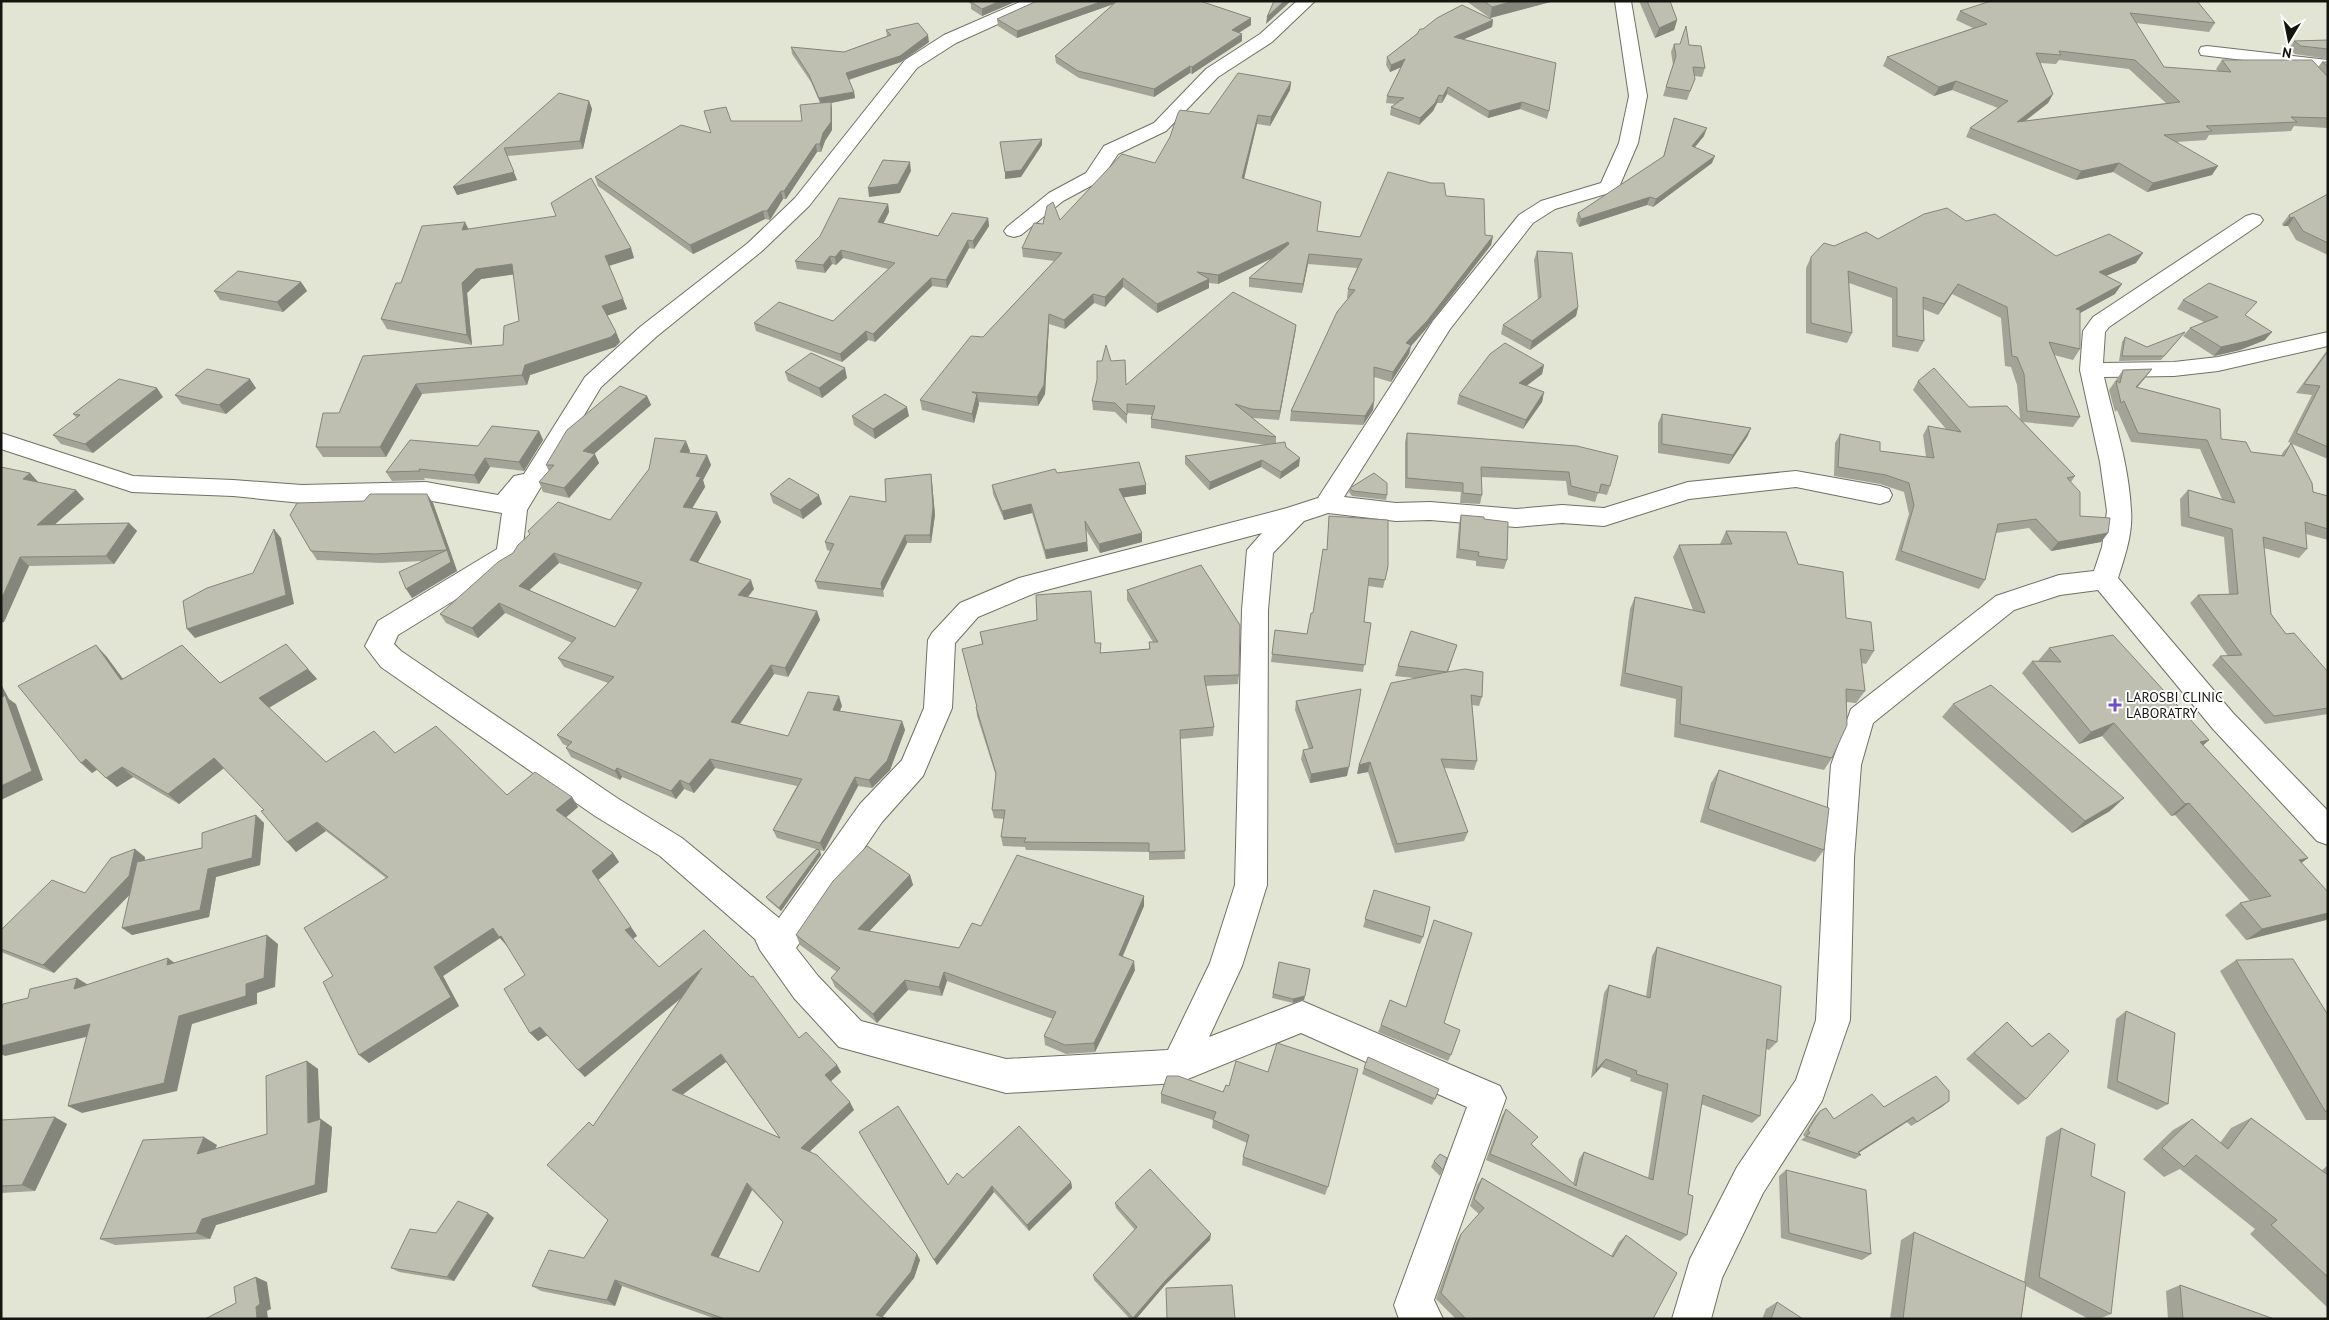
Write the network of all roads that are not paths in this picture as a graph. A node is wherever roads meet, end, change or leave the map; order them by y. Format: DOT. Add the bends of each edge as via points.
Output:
graph roads {
  1 [pos="1036,1"];
  2 [pos="1307,1"];
  3 [pos="1624,1"];
  4 [pos="2207,51"];
  5 [pos="2328,65"];
  6 [pos="2253,220"];
  7 [pos="1014,231"];
  8 [pos="2328,339"];
  9 [pos="2091,370"];
  10 [pos="1,441"];
  11 [pos="552,446"];
  12 [pos="1880,496"];
  13 [pos="1327,504"];
  14 [pos="1295,515"];
  15 [pos="2104,580"];
  16 [pos="2328,832"];
  17 [pos="782,941"];
  18 [pos="1178,1066"];
  19 [pos="1424,1319"];
  20 [pos="1691,1319"];
  1 -- 11 [label="street" via="950,38 911,64 802,202 755,247 648,332 594,382"];
  2 -- 7 [label="street" via="1266,38 1212,73 1160,127 1111,150 1093,177 1056,197"];
  3 -- 13 [label="street" via="1638,94 1623,162 1609,187 1548,204 1526,219 1441,326"];
  4 -- 5 [label="street"];
  6 -- 9 [label="street" via="2101,322 2094,331"];
  8 -- 9 [label="street" via="2218,364 2174,369"];
  9 -- 15 [label="street" via="2112,462 2119,511 2115,547"];
  10 -- 11 [label="street" via="132,484 302,494 426,491 504,505"];
  11 -- 17 [label="street" via="514,510 509,554 388,628 379,646 391,659 598,802 671,846"];
  12 -- 13 [label="street" via="1796,479 1688,491 1604,518 1562,514 1516,518 1430,511 1396,512"];
  13 -- 14 [label="street"];
  14 -- 17 [label="street" via="1028,585 969,610 942,640 938,708 913,767 871,813"];
  14 -- 18 [label="street" via="1260,550 1255,610 1252,885 1226,966"];
  15 -- 16 [label="street" via="2223,722"];
  15 -- 20 [label="street" via="2059,585 2005,603 1861,717 1846,765 1832,1020 1810,1089 1750,1180 1704,1273"];
  17 -- 18 [label="street" via="771,940 806,987 851,1035 1006,1076"];
  18 -- 19 [label="street" via="1302,1017 1488,1098 1413,1305"];
}
